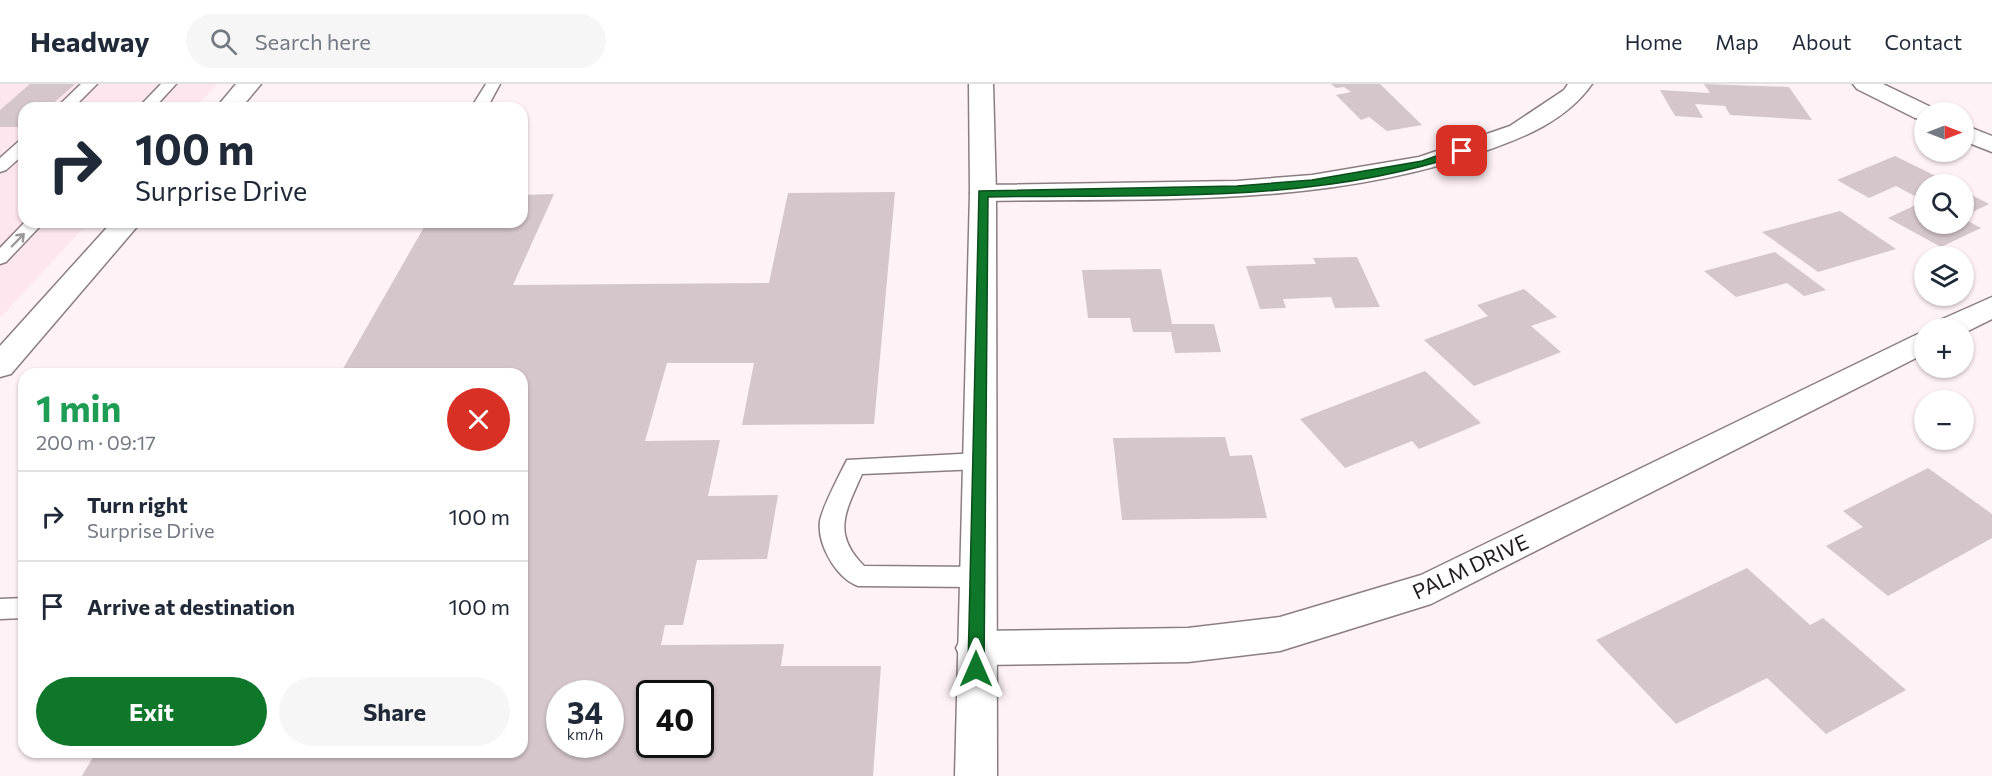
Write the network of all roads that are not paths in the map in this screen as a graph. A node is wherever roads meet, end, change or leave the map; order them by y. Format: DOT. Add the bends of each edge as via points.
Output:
graph roads {
  1 [pos="90,84"];
  2 [pos="169,84"];
  3 [pos="249,84"];
  4 [pos="493,84"];
  5 [pos="981,84"];
  6 [pos="1580,84"];
  7 [pos="1865,84"];
  8 [pos="70,102"];
  9 [pos="152,102"];
  10 [pos="233,102"];
  11 [pos="482,102"];
  12 [pos="1914,108"];
  13 [pos="1974,137"];
  14 [pos="1992,145"];
  15 [pos="18,150"];
  16 [pos="0,167"];
  17 [pos="983,194"];
  18 [pos="29,228"];
  19 [pos="122,228"];
  20 [pos="0,258"];
  21 [pos="1992,307"];
  22 [pos="1969,318"];
  23 [pos="1914,346"];
  24 [pos="0,366"];
  25 [pos="979,461"];
  26 [pos="977,577"];
  27 [pos="18,608"];
  28 [pos="0,609"];
  29 [pos="976,648"];
  30 [pos="976,776"];
  1 -- 8 [label="lane"];
  2 -- 9 [label="lane"];
  3 -- 10 [label="street"];
  4 -- 11 [label="lane"];
  5 -- 17 [label="street"];
  6 -- 17 [label="street" via="1572,95 1519,131 1424,164 1312,183 1237,189"];
  7 -- 12 [label="street"];
  13 -- 14 [label="street"];
  15 -- 16 [label="lane"];
  17 -- 25 [label="street"];
  20 -- 18 [label="lane, one-way"];
  19 -- 24 [label="street"];
  21 -- 22 [label="street"];
  23 -- 29 [label="street, PALM DRIVE" via="1431,588 1280,634 1188,645"];
  25 -- 26 [label="street"];
  25 -- 26 [label="lane" via="855,466 831,521 838,555 858,576"];
  26 -- 29 [label="street"];
  27 -- 28 [label="lane"];
  29 -- 30 [label="street"];
}
